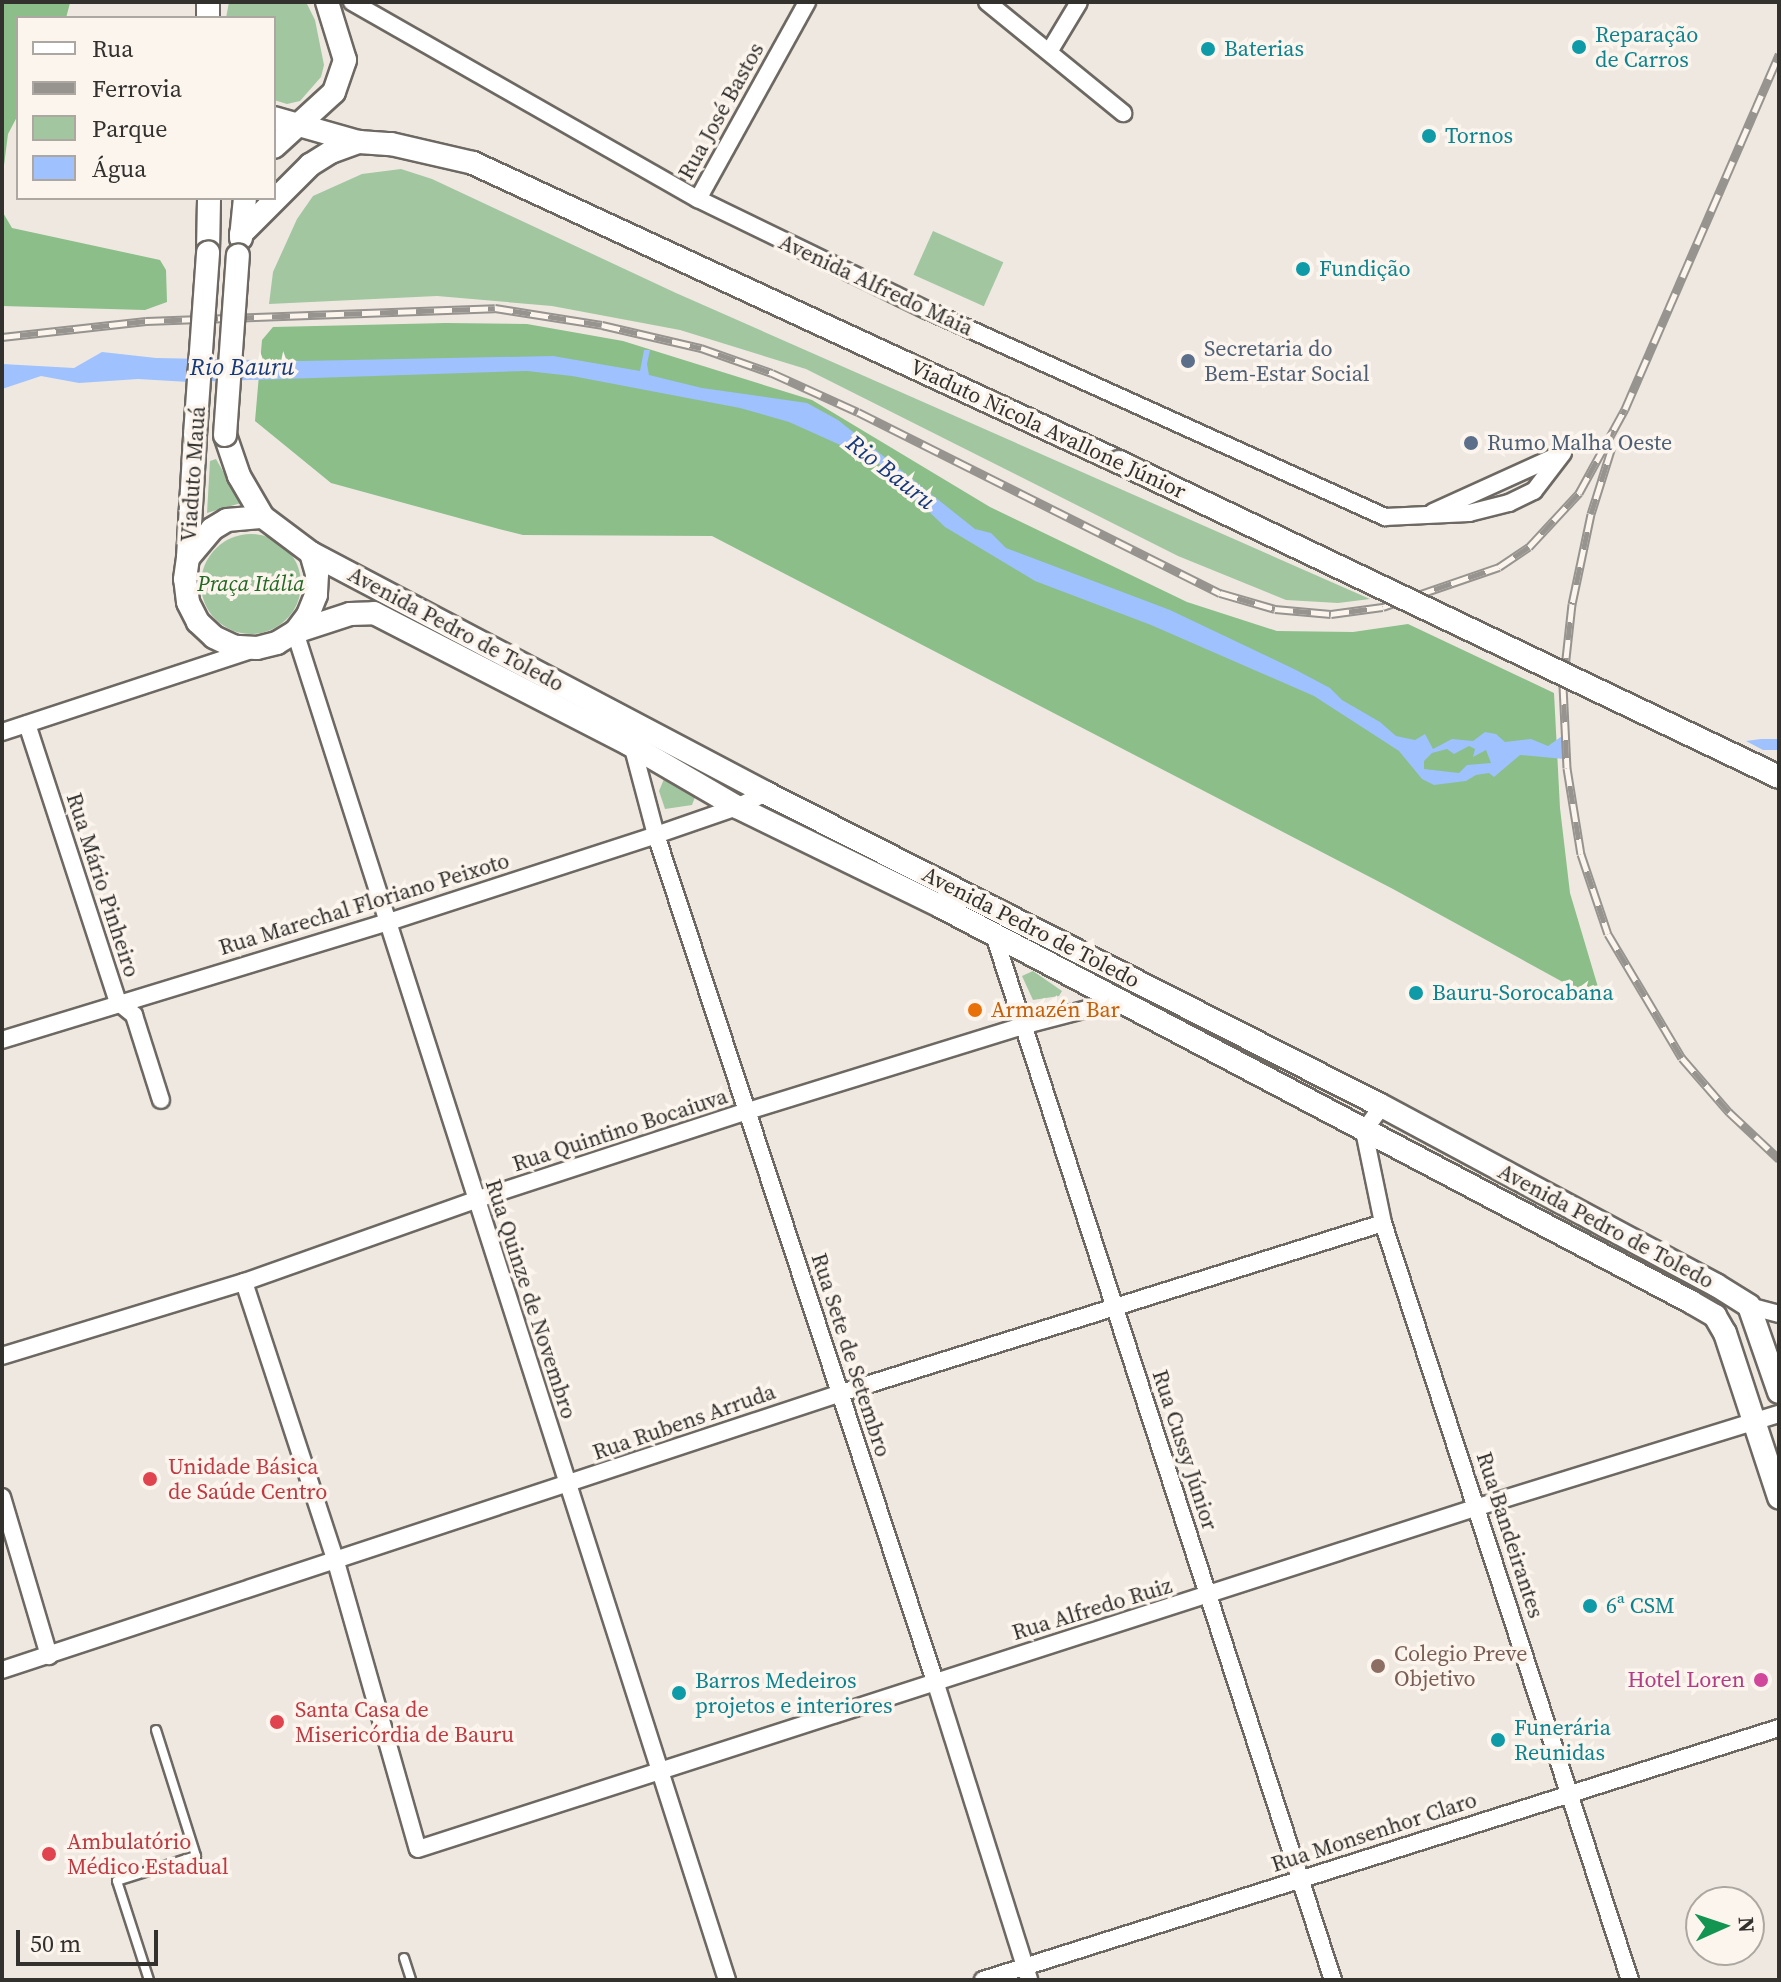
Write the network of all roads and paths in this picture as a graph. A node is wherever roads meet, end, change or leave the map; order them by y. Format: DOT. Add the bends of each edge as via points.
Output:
graph roads {
  1 [pos="327,2"];
  2 [pos="352,2"];
  3 [pos="807,2"];
  4 [pos="987,2"];
  5 [pos="1079,2"];
  6 [pos="1049,52"];
  7 [pos="1123,113"];
  8 [pos="276,119"];
  9 [pos="301,125"];
  10 [pos="359,142"];
  11 [pos="276,145"];
  12 [pos="698,199"];
  13 [pos="209,200"];
  14 [pos="245,200"];
  15 [pos="240,244"];
  16 [pos="263,517"];
  17 [pos="1421,517"];
  18 [pos="311,553"];
  19 [pos="188,558"];
  20 [pos="295,632"];
  21 [pos="257,648"];
  22 [pos="27,724"];
  23 [pos="2,732"];
  24 [pos="633,734"];
  25 [pos="1779,777"];
  26 [pos="766,793"];
  27 [pos="737,807"];
  28 [pos="656,835"];
  29 [pos="951,886"];
  30 [pos="940,906"];
  31 [pos="389,922"];
  32 [pos="994,935"];
  33 [pos="1118,1001"];
  34 [pos="118,1002"];
  35 [pos="1022,1026"];
  36 [pos="2,1040"];
  37 [pos="161,1100"];
  38 [pos="1382,1106"];
  39 [pos="748,1111"];
  40 [pos="1364,1131"];
  41 [pos="475,1200"];
  42 [pos="1383,1223"];
  43 [pos="244,1282"];
  44 [pos="1749,1306"];
  45 [pos="1114,1308"];
  46 [pos="1779,1314"];
  47 [pos="2,1356"];
  48 [pos="1779,1392"];
  49 [pos="841,1393"];
  50 [pos="1779,1414"];
  51 [pos="1754,1423"];
  52 [pos="568,1485"];
  53 [pos="2,1497"];
  54 [pos="1779,1497"];
  55 [pos="1478,1507"];
  56 [pos="336,1562"];
  57 [pos="1210,1596"];
  58 [pos="49,1656"];
  59 [pos="2,1670"];
  60 [pos="935,1681"];
  61 [pos="1779,1728"];
  62 [pos="156,1730"];
  63 [pos="660,1769"];
  64 [pos="1571,1792"];
  65 [pos="1301,1878"];
  66 [pos="404,1958"];
  67 [pos="1027,1973"];
  68 [pos="149,1980"];
  69 [pos="411,1980"];
  70 [pos="727,1980"];
  71 [pos="983,1980"];
  72 [pos="1333,1980"];
  73 [pos="1630,1980"];
  1 -- 9 [label="main road" via="345,60 334,92"];
  2 -- 12 [label="street, Avenida Alfredo Maia"];
  3 -- 12 [label="street, Rua José Bastos"];
  4 -- 6 [label="street"];
  5 -- 6 [label="street"];
  6 -- 7 [label="street"];
  8 -- 9 [label="main road, Viaduto Nicola Avallone Júnior"];
  9 -- 10 [label="main road, Viaduto Nicola Avallone Júnior"];
  9 -- 11 [label="main road"];
  10 -- 15 [label="main road" via="310,165"];
  10 -- 25 [label="main road, Viaduto Nicola Avallone Júnior, bridge" via="473,163 1119,462"];
  12 -- 17 [label="street, Avenida Alfredo Maia" via="927,310 1385,517"];
  13 -- 19 [label="main road, Viaduto Mauá, bridge"];
  14 -- 15 [label="main road, Viaduto Mauá"];
  15 -- 16 [label="main road, Viaduto Mauá, bridge" via="225,435 239,476"];
  16 -- 18 [label="main road"];
  16 -- 19 [label="main road" via="227,520 212,529"];
  17 -- 17 [label="street, Avenida Alfredo Maia" via="1509,503 1534,491 1563,453"];
  18 -- 20 [label="main road" via="316,595"];
  18 -- 24 [label="main road, Avenida Pedro de Toledo"];
  19 -- 21 [label="main road" via="188,602 198,622 235,647"];
  20 -- 21 [label="main road"];
  20 -- 24 [label="main road, Avenida Pedro de Toledo" via="350,614 374,613"];
  20 -- 31 [label="street, Rua Quinze de Novembro"];
  21 -- 22 [label="street"];
  22 -- 23 [label="street"];
  22 -- 34 [label="street, Rua Mário Pinheiro"];
  24 -- 26 [label="main road, Avenida Pedro de Toledo"];
  24 -- 27 [label="main road, Avenida Pedro de Toledo"];
  24 -- 28 [label="street, Rua Sete de Setembro"];
  26 -- 27 [label="street, Rua Marechal Floriano Peixoto"];
  26 -- 29 [label="main road, Avenida Pedro de Toledo"];
  27 -- 28 [label="street, Rua Marechal Floriano Peixoto"];
  27 -- 30 [label="main road, Avenida Pedro de Toledo"];
  28 -- 31 [label="street, Rua Marechal Floriano Peixoto"];
  28 -- 39 [label="street, Rua Sete de Setembro"];
  29 -- 30 [label="main road"];
  29 -- 38 [label="main road, Avenida Pedro de Toledo"];
  30 -- 32 [label="main road, Avenida Pedro de Toledo"];
  31 -- 34 [label="street, Rua Marechal Floriano Peixoto"];
  31 -- 41 [label="street, Rua Quinze de Novembro"];
  32 -- 33 [label="main road, Avenida Pedro de Toledo"];
  32 -- 35 [label="street, Rua Cussy Júnior"];
  33 -- 35 [label="street, Rua Quintino Bocaiuva"];
  33 -- 40 [label="main road, Avenida Pedro de Toledo"];
  34 -- 36 [label="street, Rua Marechal Floriano Peixoto"];
  34 -- 37 [label="street, Rua Mário Pinheiro" via="134,1015"];
  35 -- 39 [label="street, Rua Quintino Bocaiuva"];
  35 -- 45 [label="street, Rua Cussy Júnior"];
  38 -- 40 [label="street"];
  38 -- 44 [label="main road, Avenida Pedro de Toledo"];
  39 -- 41 [label="street, Rua Quintino Bocaiuva"];
  39 -- 49 [label="street, Rua Sete de Setembro"];
  40 -- 42 [label="street, Rua Bandeirantes"];
  40 -- 51 [label="main road, Avenida Pedro de Toledo" via="1715,1316"];
  41 -- 43 [label="street, Rua Quintino Bocaiuva"];
  41 -- 52 [label="street, Rua Quinze de Novembro"];
  42 -- 45 [label="street, Rua Rubens Arruda"];
  42 -- 55 [label="street, Rua Bandeirantes"];
  43 -- 47 [label="street, Rua Quintino Bocaiuva"];
  43 -- 56 [label="street"];
  44 -- 46 [label="street"];
  44 -- 48 [label="main road"];
  45 -- 49 [label="street, Rua Rubens Arruda"];
  45 -- 57 [label="street, Rua Cussy Júnior"];
  49 -- 52 [label="street, Rua Rubens Arruda"];
  49 -- 60 [label="street, Rua Sete de Setembro"];
  50 -- 51 [label="street, Rua Alfredo Ruiz"];
  51 -- 54 [label="main road"];
  51 -- 55 [label="street, Rua Alfredo Ruiz"];
  52 -- 56 [label="street, Rua Rubens Arruda"];
  52 -- 63 [label="street, Rua Quinze de Novembro"];
  53 -- 58 [label="street"];
  55 -- 57 [label="street, Rua Alfredo Ruiz"];
  55 -- 64 [label="street, Rua Bandeirantes"];
  56 -- 58 [label="street, Rua Rubens Arruda"];
  56 -- 63 [label="street, Rua Alfredo Ruiz" via="418,1849"];
  57 -- 60 [label="street, Rua Alfredo Ruiz"];
  57 -- 65 [label="street, Rua Cussy Júnior"];
  58 -- 59 [label="street, Rua Rubens Arruda"];
  60 -- 63 [label="street, Rua Alfredo Ruiz"];
  60 -- 67 [label="street, Rua Sete de Setembro"];
  61 -- 64 [label="street, Rua Monsenhor Claro"];
  62 -- 68 [label="lane" via="196,1856 117,1881"];
  63 -- 70 [label="street, Rua Quinze de Novembro"];
  64 -- 65 [label="street, Rua Monsenhor Claro"];
  64 -- 73 [label="street, Rua Bandeirantes"];
  65 -- 67 [label="street, Rua Monsenhor Claro"];
  65 -- 72 [label="street, Rua Cussy Júnior"];
  66 -- 69 [label="lane"];
  67 -- 71 [label="street, Rua Monsenhor Claro"];
}
